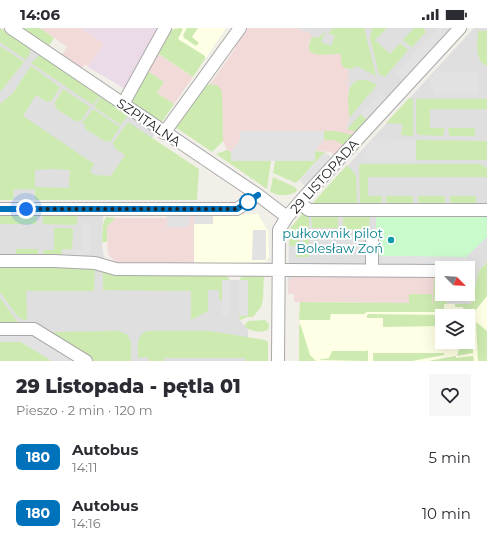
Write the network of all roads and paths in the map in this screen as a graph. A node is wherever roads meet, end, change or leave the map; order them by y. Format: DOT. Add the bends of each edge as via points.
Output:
graph roads {
  1 [pos="11,28"];
  2 [pos="165,28"];
  3 [pos="240,28"];
  4 [pos="460,28"];
  5 [pos="123,104"];
  6 [pos="164,133"];
  7 [pos="258,195"];
  8 [pos="299,203"];
  9 [pos="0,209"];
  10 [pos="487,210"];
  11 [pos="287,217"];
  12 [pos="372,236"];
  13 [pos="0,261"];
  14 [pos="278,270"];
  15 [pos="372,271"];
  16 [pos="435,271"];
  17 [pos="0,329"];
  18 [pos="86,361"];
  19 [pos="278,361"];
  1 -- 5 [label="street, SZPITALNA"];
  2 -- 5 [label="street"];
  3 -- 6 [label="street"];
  4 -- 8 [label="street, 29 LISTOPADA"];
  5 -- 6 [label="street, SZPITALNA"];
  6 -- 7 [label="street, SZPITALNA"];
  7 -- 9 [label="street" via="237,209"];
  7 -- 11 [label="street, SZPITALNA"];
  8 -- 10 [label="street" via="309,210"];
  8 -- 11 [label="street, 29 LISTOPADA"];
  11 -- 14 [label="street, 29 LISTOPADA" via="278,230"];
  12 -- 15 [label="street"];
  13 -- 14 [label="street" via="95,263 116,269"];
  14 -- 15 [label="street"];
  14 -- 19 [label="street, 29 LISTOPADA"];
  15 -- 16 [label="street"];
  17 -- 18 [label="street" via="34,329"];
}
